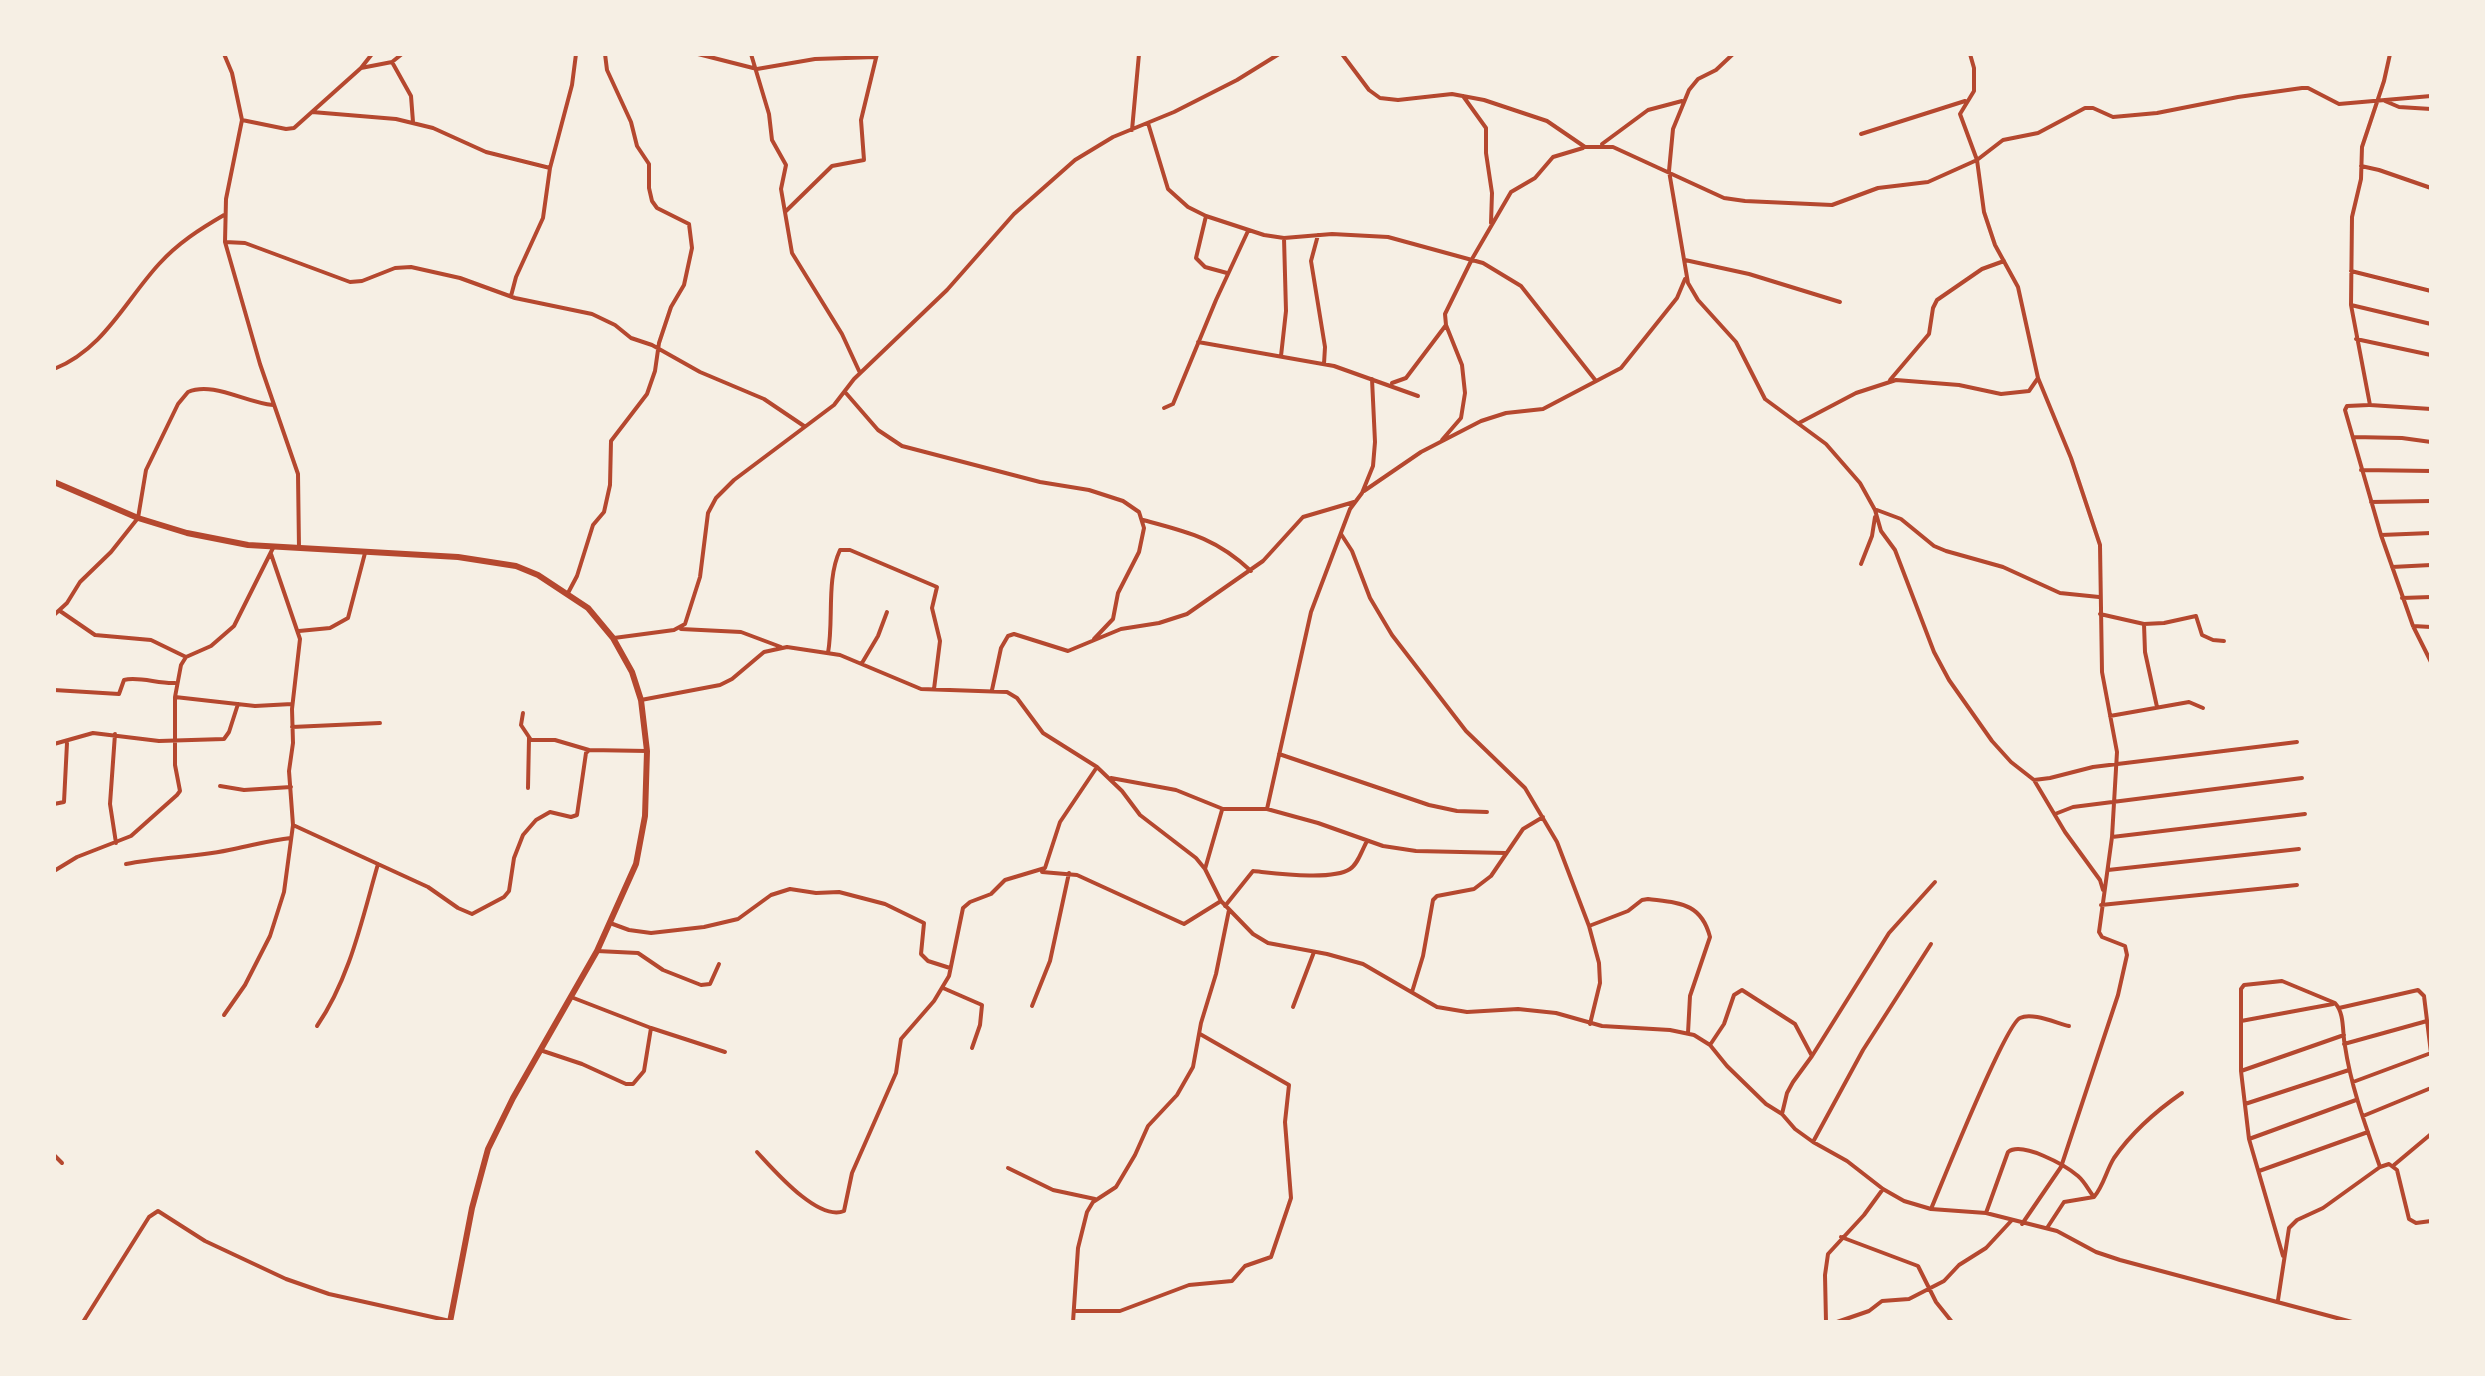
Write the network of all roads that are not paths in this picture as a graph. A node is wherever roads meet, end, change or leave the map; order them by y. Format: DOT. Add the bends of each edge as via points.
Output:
graph roads {
  1 [pos="224,54"];
  2 [pos="372,54"];
  3 [pos="402,54"];
  4 [pos="576,54"];
  5 [pos="605,54"];
  6 [pos="698,54"];
  7 [pos="751,54"];
  8 [pos="1139,54"];
  9 [pos="1279,54"];
  10 [pos="1342,54"];
  11 [pos="1733,54"];
  12 [pos="1970,54"];
  13 [pos="2390,54"];
  14 [pos="876,56"];
  15 [pos="392,62"];
  16 [pos="361,68"];
  17 [pos="757,69"];
  18 [pos="1462,95"];
  19 [pos="2431,96"];
  20 [pos="1682,101"];
  21 [pos="1967,101"];
  22 [pos="2380,101"];
  23 [pos="2431,109"];
  24 [pos="312,112"];
  25 [pos="242,120"];
  26 [pos="1148,123"];
  27 [pos="413,124"];
  28 [pos="1132,130"];
  29 [pos="1861,134"];
  30 [pos="1600,146"];
  31 [pos="1585,147"];
  32 [pos="1977,160"];
  33 [pos="2360,166"];
  34 [pos="550,168"];
  35 [pos="1669,171"];
  36 [pos="2431,188"];
  37 [pos="785,212"];
  38 [pos="225,215"];
  39 [pos="1206,216"];
  40 [pos="1491,225"];
  41 [pos="1248,231"];
  42 [pos="1318,235"];
  43 [pos="1284,238"];
  44 [pos="225,242"];
  45 [pos="1472,259"];
  46 [pos="1685,260"];
  47 [pos="2004,261"];
  48 [pos="2351,271"];
  49 [pos="1227,273"];
  50 [pos="1686,278"];
  51 [pos="2431,291"];
  52 [pos="511,296"];
  53 [pos="1840,302"];
  54 [pos="2351,305"];
  55 [pos="2431,324"];
  56 [pos="1446,325"];
  57 [pos="2356,339"];
  58 [pos="1198,342"];
  59 [pos="658,349"];
  60 [pos="2431,355"];
  61 [pos="1281,356"];
  62 [pos="1324,364"];
  63 [pos="54,369"];
  64 [pos="860,373"];
  65 [pos="2038,378"];
  66 [pos="1372,379"];
  67 [pos="1596,381"];
  68 [pos="1888,382"];
  69 [pos="1389,384"];
  70 [pos="845,392"];
  71 [pos="1418,396"];
  72 [pos="273,405"];
  73 [pos="2370,405"];
  74 [pos="1164,408"];
  75 [pos="2431,409"];
  76 [pos="1798,424"];
  77 [pos="805,427"];
  78 [pos="2353,437"];
  79 [pos="2431,442"];
  80 [pos="1439,443"];
  81 [pos="2361,470"];
  82 [pos="2431,471"];
  83 [pos="54,482"];
  84 [pos="1362,493"];
  85 [pos="2431,501"];
  86 [pos="1354,502"];
  87 [pos="2371,502"];
  88 [pos="1875,510"];
  89 [pos="138,518"];
  90 [pos="1143,520"];
  91 [pos="2431,533"];
  92 [pos="1341,534"];
  93 [pos="2381,535"];
  94 [pos="299,549"];
  95 [pos="272,551"];
  96 [pos="366,551"];
  97 [pos="1861,564"];
  98 [pos="2431,565"];
  99 [pos="2392,567"];
  100 [pos="1251,571"];
  101 [pos="568,593"];
  102 [pos="2099,597"];
  103 [pos="2431,597"];
  104 [pos="2402,598"];
  105 [pos="59,611"];
  106 [pos="887,612"];
  107 [pos="2100,614"];
  108 [pos="54,615"];
  109 [pos="2144,624"];
  110 [pos="2413,626"];
  111 [pos="2431,627"];
  112 [pos="678,628"];
  113 [pos="299,631"];
  114 [pos="613,638"];
  115 [pos="1094,639"];
  116 [pos="2224,641"];
  117 [pos="781,647"];
  118 [pos="828,653"];
  119 [pos="186,657"];
  120 [pos="2430,659"];
  121 [pos="862,663"];
  122 [pos="175,683"];
  123 [pos="934,689"];
  124 [pos="54,690"];
  125 [pos="992,690"];
  126 [pos="175,697"];
  127 [pos="641,700"];
  128 [pos="238,704"];
  129 [pos="293,704"];
  130 [pos="2157,707"];
  131 [pos="2203,708"];
  132 [pos="523,713"];
  133 [pos="2110,716"];
  134 [pos="380,723"];
  135 [pos="292,727"];
  136 [pos="115,734"];
  137 [pos="529,738"];
  138 [pos="174,741"];
  139 [pos="67,742"];
  140 [pos="2297,742"];
  141 [pos="54,744"];
  142 [pos="589,750"];
  143 [pos="647,751"];
  144 [pos="1279,754"];
  145 [pos="2116,765"];
  146 [pos="1097,767"];
  147 [pos="1109,777"];
  148 [pos="2302,778"];
  149 [pos="2034,780"];
  150 [pos="220,786"];
  151 [pos="291,787"];
  152 [pos="528,788"];
  153 [pos="2114,801"];
  154 [pos="54,804"];
  155 [pos="1223,809"];
  156 [pos="1267,809"];
  157 [pos="1487,812"];
  158 [pos="2055,814"];
  159 [pos="2305,814"];
  160 [pos="1543,817"];
  161 [pos="293,825"];
  162 [pos="2112,837"];
  163 [pos="291,838"];
  164 [pos="1367,841"];
  165 [pos="116,843"];
  166 [pos="2299,849"];
  167 [pos="1505,853"];
  168 [pos="126,864"];
  169 [pos="378,864"];
  170 [pos="1205,869"];
  171 [pos="2108,870"];
  172 [pos="54,871"];
  173 [pos="1039,872"];
  174 [pos="1069,873"];
  175 [pos="1935,882"];
  176 [pos="2297,885"];
  177 [pos="2103,892"];
  178 [pos="1221,901"];
  179 [pos="2101,905"];
  180 [pos="1227,908"];
  181 [pos="610,923"];
  182 [pos="1589,926"];
  183 [pos="1931,944"];
  184 [pos="597,951"];
  185 [pos="1314,952"];
  186 [pos="719,964"];
  187 [pos="950,968"];
  188 [pos="943,988"];
  189 [pos="1412,992"];
  190 [pos="571,997"];
  191 [pos="1032,1006"];
  192 [pos="2337,1006"];
  193 [pos="1293,1007"];
  194 [pos="224,1015"];
  195 [pos="2427,1020"];
  196 [pos="2241,1021"];
  197 [pos="1590,1024"];
  198 [pos="317,1026"];
  199 [pos="2069,1026"];
  200 [pos="651,1028"];
  201 [pos="1688,1033"];
  202 [pos="1200,1034"];
  203 [pos="2344,1035"];
  204 [pos="2344,1044"];
  205 [pos="1710,1045"];
  206 [pos="972,1048"];
  207 [pos="540,1050"];
  208 [pos="725,1052"];
  209 [pos="2431,1053"];
  210 [pos="1812,1056"];
  211 [pos="2350,1070"];
  212 [pos="2241,1071"];
  213 [pos="2353,1082"];
  214 [pos="2431,1088"];
  215 [pos="2182,1093"];
  216 [pos="2357,1100"];
  217 [pos="2245,1104"];
  218 [pos="1782,1114"];
  219 [pos="2363,1116"];
  220 [pos="2368,1132"];
  221 [pos="2431,1134"];
  222 [pos="2249,1139"];
  223 [pos="1813,1142"];
  224 [pos="757,1152"];
  225 [pos="54,1155"];
  226 [pos="62,1163"];
  227 [pos="2394,1165"];
  228 [pos="2061,1167"];
  229 [pos="2380,1167"];
  230 [pos="1008,1168"];
  231 [pos="2259,1171"];
  232 [pos="1883,1189"];
  233 [pos="2094,1197"];
  234 [pos="1098,1200"];
  235 [pos="1931,1209"];
  236 [pos="1986,1213"];
  237 [pos="2012,1220"];
  238 [pos="2431,1221"];
  239 [pos="2022,1224"];
  240 [pos="2047,1228"];
  241 [pos="1841,1237"];
  242 [pos="2283,1256"];
  243 [pos="1928,1288"];
  244 [pos="2278,1301"];
  245 [pos="1075,1311"];
  246 [pos="83,1322"];
  247 [pos="450,1322"];
  248 [pos="1073,1322"];
  249 [pos="1826,1322"];
  250 [pos="1837,1322"];
  251 [pos="1952,1322"];
  252 [pos="2352,1322"];
  1 -- 25 [label="street"];
  2 -- 16 [label="street"];
  3 -- 15 [label="street"];
  4 -- 34 [label="street"];
  5 -- 59 [label="street" via="639,151 649,164 652,201 685,222 691,232 684,285"];
  6 -- 17 [label="street"];
  7 -- 17 [label="street"];
  8 -- 28 [label="street"];
  9 -- 26 [label="street"];
  10 -- 18 [label="street" via="1380,98"];
  11 -- 20 [label="street" via="1698,79"];
  12 -- 21 [label="street" via="1975,82"];
  13 -- 22 [label="street"];
  14 -- 17 [label="street"];
  14 -- 37 [label="street" via="861,120 864,160 832,166"];
  15 -- 16 [label="street"];
  15 -- 27 [label="street" via="411,96"];
  16 -- 24 [label="street"];
  17 -- 37 [label="street" via="772,140 786,165 781,186"];
  18 -- 31 [label="street" via="1547,121"];
  18 -- 40 [label="street" via="1485,124"];
  19 -- 22 [label="street"];
  20 -- 30 [label="street" via="1648,110"];
  20 -- 35 [label="street"];
  21 -- 29 [label="street"];
  21 -- 32 [label="street" via="1960,114"];
  22 -- 23 [label="street"];
  22 -- 32 [label="street" via="2336,104 2302,88 2157,113 2113,117 2085,108 2038,133 2003,140"];
  22 -- 33 [label="street" via="2365,134"];
  24 -- 25 [label="street" via="286,129"];
  24 -- 27 [label="street"];
  25 -- 38 [label="street"];
  26 -- 28 [label="street"];
  26 -- 39 [label="street" via="1168,189"];
  27 -- 34 [label="street" via="486,152"];
  28 -- 64 [label="street" via="1086,152 1035,193 922,316"];
  30 -- 31 [label="street"];
  30 -- 35 [label="street"];
  31 -- 40 [label="street" via="1553,157 1535,178 1514,189"];
  32 -- 35 [label="street" via="1928,182 1884,187 1831,205 1724,198"];
  32 -- 47 [label="street" via="1984,212"];
  33 -- 36 [label="street"];
  33 -- 48 [label="street"];
  34 -- 52 [label="street" via="543,218"];
  35 -- 46 [label="street"];
  37 -- 64 [label="street" via="796,261"];
  38 -- 44 [label="street"];
  38 -- 63 [label="street" via="186,238 109,329 74,361"];
  39 -- 41 [label="street"];
  39 -- 49 [label="street" via="1196,258 1205,267"];
  40 -- 45 [label="street"];
  41 -- 43 [label="street"];
  41 -- 49 [label="street"];
  42 -- 43 [label="street"];
  42 -- 45 [label="street" via="1388,237"];
  42 -- 62 [label="street" via="1311,261"];
  43 -- 61 [label="street"];
  44 -- 52 [label="street" via="245,243 353,283 411,267"];
  44 -- 72 [label="street"];
  45 -- 56 [label="street" via="1445,314"];
  45 -- 67 [label="street" via="1521,286"];
  46 -- 50 [label="street"];
  46 -- 53 [label="street"];
  47 -- 65 [label="street" via="2018,287"];
  47 -- 68 [label="street" via="1982,269 1937,300 1929,333"];
  48 -- 51 [label="street"];
  48 -- 54 [label="street"];
  49 -- 58 [label="street"];
  50 -- 67 [label="street" via="1677,298 1629,360"];
  50 -- 76 [label="street" via="1693,295 1736,342 1765,399"];
  52 -- 59 [label="street" via="592,314"];
  54 -- 55 [label="street"];
  54 -- 57 [label="street"];
  56 -- 69 [label="street" via="1406,378"];
  56 -- 80 [label="street" via="1462,365 1465,393 1461,418"];
  57 -- 60 [label="street"];
  57 -- 73 [label="street"];
  58 -- 61 [label="street"];
  58 -- 74 [label="street" via="1173,406"];
  59 -- 77 [label="street" via="764,399"];
  59 -- 101 [label="street" via="647,394 611,441 604,512 593,525"];
  61 -- 62 [label="street"];
  62 -- 66 [label="street"];
  64 -- 70 [label="street"];
  65 -- 68 [label="street" via="2029,391 2011,394"];
  65 -- 102 [label="street" via="2096,530"];
  66 -- 69 [label="street"];
  66 -- 84 [label="street" via="1374,457"];
  67 -- 80 [label="street" via="1543,409 1498,415"];
  68 -- 76 [label="street"];
  69 -- 71 [label="street"];
  70 -- 77 [label="street"];
  70 -- 90 [label="street" via="878,430 902,446 1089,490 1123,501"];
  72 -- 89 [label="street" via="205,389 188,392 146,470"];
  72 -- 94 [label="street" via="298,474"];
  73 -- 75 [label="street"];
  73 -- 78 [label="street" via="2346,407"];
  76 -- 88 [label="street" via="1845,464"];
  77 -- 112 [label="street" via="742,473 712,504 700,577 686,621"];
  78 -- 79 [label="street"];
  78 -- 81 [label="street"];
  80 -- 84 [label="street"];
  81 -- 82 [label="street"];
  81 -- 87 [label="street"];
  83 -- 89 [label="main road"];
  84 -- 86 [label="street"];
  85 -- 87 [label="street"];
  86 -- 92 [label="street"];
  86 -- 100 [label="street" via="1303,517"];
  87 -- 93 [label="street"];
  88 -- 97 [label="street" via="1873,534"];
  88 -- 102 [label="street" via="1901,519 1946,551 2003,567 2060,593"];
  88 -- 149 [label="street" via="1949,680 1992,741"];
  89 -- 95 [label="main road"];
  89 -- 105 [label="street"];
  90 -- 100 [label="street" via="1221,546"];
  90 -- 115 [label="street" via="1139,552 1119,591 1114,617"];
  91 -- 93 [label="street"];
  92 -- 144 [label="street" via="1311,612"];
  92 -- 160 [label="street" via="1392,635 1466,731 1525,788"];
  93 -- 99 [label="street"];
  94 -- 95 [label="main road"];
  94 -- 96 [label="main road"];
  95 -- 113 [label="street"];
  95 -- 119 [label="street" via="234,626 211,646"];
  96 -- 101 [label="main road" via="509,563"];
  96 -- 113 [label="street" via="348,618 330,628"];
  98 -- 99 [label="street"];
  99 -- 104 [label="street"];
  100 -- 115 [label="street" via="1187,614"];
  101 -- 114 [label="main road"];
  102 -- 107 [label="street"];
  103 -- 104 [label="street"];
  104 -- 110 [label="street"];
  105 -- 108 [label="street"];
  105 -- 119 [label="street" via="95,635 151,640"];
  106 -- 121 [label="street"];
  107 -- 109 [label="street"];
  107 -- 133 [label="street"];
  109 -- 116 [label="street" via="2196,616 2202,635"];
  109 -- 130 [label="street"];
  110 -- 111 [label="street"];
  110 -- 120 [label="street"];
  112 -- 114 [label="street"];
  112 -- 117 [label="street" via="741,632"];
  113 -- 129 [label="street"];
  114 -- 127 [label="main road"];
  115 -- 125 [label="street" via="1066,651 1008,636"];
  117 -- 118 [label="street"];
  117 -- 127 [label="street" via="760,655 720,685"];
  118 -- 121 [label="street"];
  118 -- 123 [label="street" via="833,570 838,553 850,550 938,587 932,608 940,641"];
  119 -- 122 [label="street"];
  121 -- 123 [label="street" via="911,686"];
  122 -- 124 [label="street" via="129,678 119,694"];
  122 -- 126 [label="street"];
  123 -- 125 [label="street"];
  125 -- 146 [label="street" via="1017,698 1043,733"];
  126 -- 128 [label="street"];
  126 -- 138 [label="street"];
  127 -- 143 [label="main road"];
  128 -- 129 [label="street"];
  128 -- 138 [label="street" via="224,739"];
  129 -- 135 [label="street"];
  130 -- 131 [label="street" via="2191,702"];
  130 -- 133 [label="street"];
  132 -- 137 [label="street" via="521,725"];
  133 -- 145 [label="street"];
  134 -- 135 [label="street"];
  135 -- 151 [label="street"];
  136 -- 138 [label="street"];
  136 -- 139 [label="street" via="93,733"];
  136 -- 165 [label="street" via="110,804"];
  137 -- 142 [label="street"];
  137 -- 152 [label="street"];
  138 -- 165 [label="street" via="179,792"];
  139 -- 141 [label="street"];
  139 -- 154 [label="street" via="64,802"];
  140 -- 145 [label="street"];
  142 -- 143 [label="street"];
  142 -- 169 [label="street" via="577,815 547,812 527,828 514,858 509,891 484,909 464,912 428,887"];
  143 -- 181 [label="main road" via="642,839"];
  144 -- 156 [label="street"];
  144 -- 157 [label="street" via="1429,805"];
  145 -- 149 [label="street"];
  145 -- 153 [label="street"];
  146 -- 147 [label="street"];
  146 -- 173 [label="street" via="1066,811 1048,863"];
  147 -- 155 [label="street" via="1172,789"];
  147 -- 170 [label="street" via="1140,815"];
  148 -- 153 [label="street"];
  149 -- 158 [label="street"];
  150 -- 151 [label="street"];
  151 -- 161 [label="street"];
  153 -- 158 [label="street"];
  153 -- 162 [label="street"];
  155 -- 156 [label="street"];
  155 -- 170 [label="street"];
  156 -- 164 [label="street"];
  158 -- 177 [label="street"];
  159 -- 162 [label="street"];
  160 -- 167 [label="street" via="1523,829"];
  160 -- 182 [label="street"];
  161 -- 163 [label="street"];
  161 -- 169 [label="street"];
  162 -- 171 [label="street"];
  163 -- 168 [label="street"];
  163 -- 194 [label="street" via="284,892 270,936"];
  164 -- 167 [label="street" via="1416,851"];
  164 -- 180 [label="street" via="1344,871 1253,871"];
  165 -- 172 [label="street"];
  166 -- 171 [label="street"];
  167 -- 189 [label="street" via="1491,876 1474,889 1433,900"];
  169 -- 198 [label="street" via="344,974"];
  170 -- 178 [label="street"];
  171 -- 177 [label="street"];
  173 -- 174 [label="street"];
  173 -- 187 [label="street" via="1010,877 991,894 967,904"];
  174 -- 178 [label="street" via="1184,924"];
  174 -- 191 [label="street" via="1050,961"];
  175 -- 210 [label="street" via="1889,933"];
  176 -- 179 [label="street"];
  177 -- 179 [label="street"];
  178 -- 180 [label="street"];
  179 -- 228 [label="street" via="2099,932 2125,946 2127,955"];
  180 -- 185 [label="street" via="1268,943"];
  180 -- 202 [label="street"];
  181 -- 184 [label="main road"];
  181 -- 187 [label="street" via="651,933 704,927 738,919 785,890 838,891 885,904 924,923 921,954"];
  182 -- 197 [label="street" via="1601,971"];
  182 -- 201 [label="street" via="1644,899 1687,905 1698,914 1710,937 1690,996"];
  183 -- 223 [label="street" via="1863,1050"];
  184 -- 186 [label="street" via="638,953 702,986 710,984"];
  184 -- 190 [label="main road"];
  185 -- 189 [label="street" via="1363,964"];
  185 -- 193 [label="street"];
  187 -- 188 [label="street"];
  188 -- 206 [label="street" via="982,1005"];
  188 -- 224 [label="street" via="901,1039 896,1073 852,1173 842,1213 790,1187"];
  189 -- 197 [label="street" via="1432,1005 1457,1011 1529,1010"];
  190 -- 200 [label="street"];
  190 -- 207 [label="main road"];
  192 -- 195 [label="street" via="2418,990 2424,996"];
  192 -- 196 [label="street"];
  192 -- 196 [label="street" via="2282,981 2244,985"];
  192 -- 203 [label="street"];
  195 -- 204 [label="street"];
  195 -- 209 [label="street"];
  196 -- 212 [label="street"];
  197 -- 201 [label="street"];
  199 -- 235 [label="street" via="2027,1016 2015,1022"];
  200 -- 207 [label="street" via="644,1071 633,1084"];
  200 -- 208 [label="street"];
  201 -- 205 [label="street"];
  202 -- 234 [label="street" via="1189,1075 1177,1095 1148,1126 1116,1187"];
  202 -- 245 [label="street" via="1289,1085 1285,1122 1291,1198 1275,1252 1242,1267 1232,1281 1189,1285 1120,1311"];
  203 -- 204 [label="street"];
  203 -- 212 [label="street"];
  204 -- 211 [label="street"];
  205 -- 210 [label="street" via="1734,995 1742,990 1795,1024"];
  205 -- 218 [label="street"];
  207 -- 247 [label="main road" via="486,1155"];
  209 -- 213 [label="street"];
  210 -- 218 [label="street" via="1787,1093"];
  211 -- 213 [label="street"];
  211 -- 217 [label="street"];
  212 -- 217 [label="street"];
  213 -- 216 [label="street"];
  214 -- 219 [label="street"];
  215 -- 233 [label="street" via="2115,1157"];
  216 -- 219 [label="street"];
  216 -- 222 [label="street"];
  217 -- 222 [label="street"];
  218 -- 223 [label="street"];
  219 -- 220 [label="street"];
  220 -- 229 [label="street"];
  220 -- 231 [label="street"];
  221 -- 227 [label="street"];
  222 -- 231 [label="street"];
  223 -- 232 [label="street"];
  225 -- 226 [label="street"];
  227 -- 229 [label="street"];
  227 -- 238 [label="street" via="2409,1219"];
  228 -- 233 [label="street" via="2078,1176"];
  228 -- 236 [label="street" via="2028,1149 2011,1148"];
  228 -- 239 [label="street"];
  229 -- 242 [label="street" via="2297,1220 2289,1228"];
  230 -- 234 [label="street" via="1053,1190"];
  231 -- 242 [label="street"];
  232 -- 235 [label="street"];
  232 -- 241 [label="street"];
  233 -- 240 [label="street" via="2064,1202"];
  234 -- 245 [label="street" via="1089,1206 1081,1234"];
  235 -- 236 [label="street"];
  236 -- 237 [label="street"];
  237 -- 239 [label="street"];
  237 -- 243 [label="street" via="1986,1248"];
  239 -- 240 [label="street"];
  240 -- 244 [label="street" via="2120,1260"];
  241 -- 243 [label="street" via="1913,1262"];
  241 -- 249 [label="street" via="1826,1260"];
  242 -- 244 [label="street"];
  243 -- 250 [label="street"];
  243 -- 251 [label="street"];
  244 -- 252 [label="street"];
  245 -- 248 [label="street"];
  246 -- 247 [label="street" via="149,1217 158,1211 205,1241 286,1279"];
}
